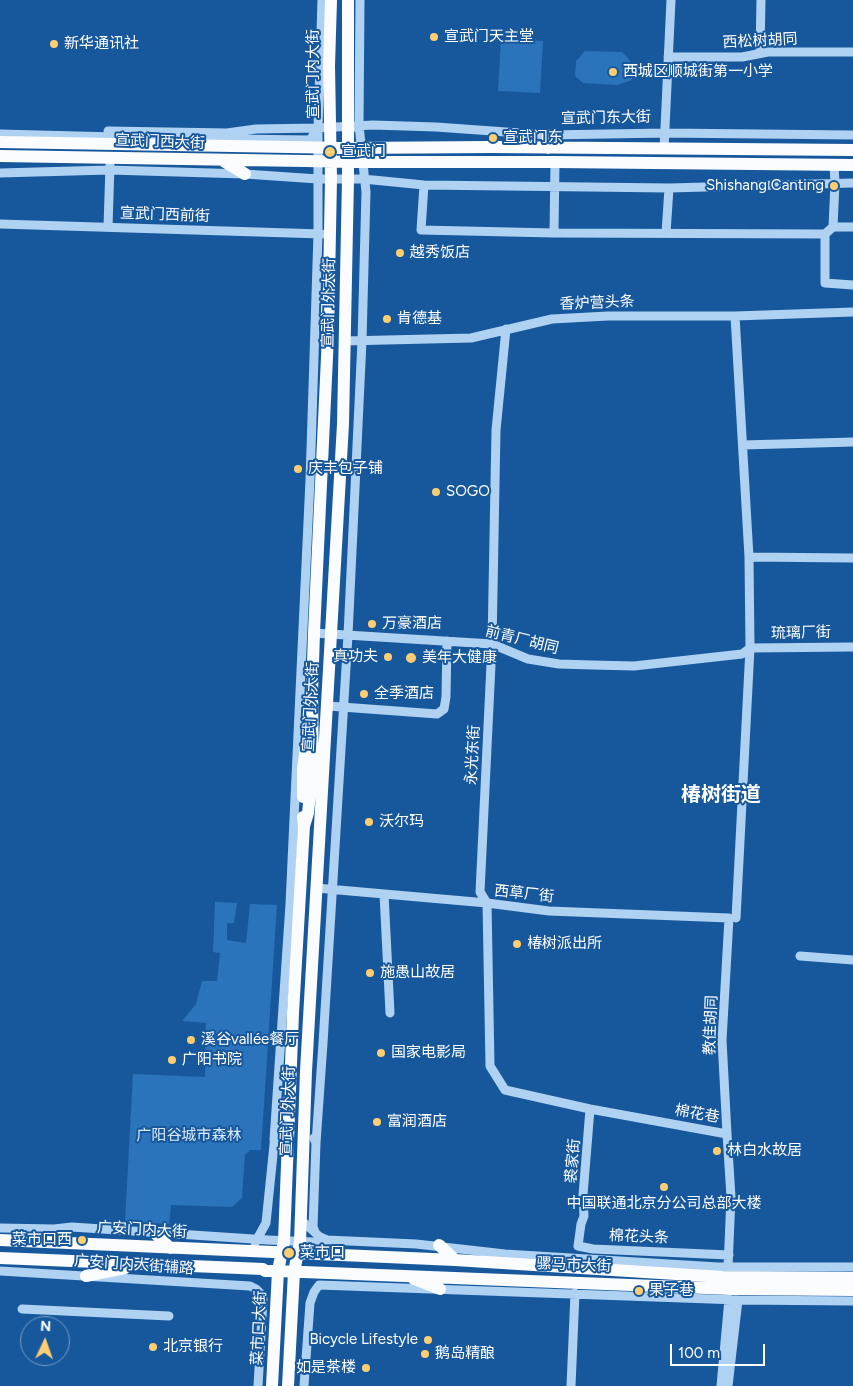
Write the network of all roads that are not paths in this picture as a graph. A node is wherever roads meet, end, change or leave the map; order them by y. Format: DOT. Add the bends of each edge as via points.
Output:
graph roads {
  1 [pos="322,0"];
  2 [pos="331,0"];
  3 [pos="348,0"];
  4 [pos="360,0"];
  5 [pos="671,0"];
  6 [pos="761,0"];
  7 [pos="853,52"];
  8 [pos="760,53"];
  9 [pos="668,57"];
  10 [pos="353,126"];
  11 [pos="324,127"];
  12 [pos="665,133"];
  13 [pos="0,134"];
  14 [pos="548,135"];
  15 [pos="853,135"];
  16 [pos="53,140"];
  17 [pos="0,142"];
  18 [pos="319,145"];
  19 [pos="347,146"];
  20 [pos="548,148"];
  21 [pos="664,149"];
  22 [pos="853,150"];
  23 [pos="0,156"];
  24 [pos="111,157"];
  25 [pos="222,160"];
  26 [pos="324,161"];
  27 [pos="348,162"];
  28 [pos="556,162"];
  29 [pos="834,165"];
  30 [pos="853,165"];
  31 [pos="109,170"];
  32 [pos="0,173"];
  33 [pos="245,174"];
  34 [pos="324,179"];
  35 [pos="348,179"];
  36 [pos="363,179"];
  37 [pos="835,183"];
  38 [pos="853,183"];
  39 [pos="424,186"];
  40 [pos="554,186"];
  41 [pos="669,188"];
  42 [pos="0,224"];
  43 [pos="108,227"];
  44 [pos="833,227"];
  45 [pos="853,227"];
  46 [pos="554,233"];
  47 [pos="666,233"];
  48 [pos="324,234"];
  49 [pos="825,234"];
  50 [pos="853,285"];
  51 [pos="853,312"];
  52 [pos="735,316"];
  53 [pos="506,329"];
  54 [pos="344,341"];
  55 [pos="362,341"];
  56 [pos="853,442"];
  57 [pos="743,445"];
  58 [pos="749,557"];
  59 [pos="853,558"];
  60 [pos="314,633"];
  61 [pos="331,634"];
  62 [pos="348,635"];
  63 [pos="447,641"];
  64 [pos="492,644"];
  65 [pos="853,647"];
  66 [pos="750,648"];
  67 [pos="328,706"];
  68 [pos="343,708"];
  69 [pos="316,888"];
  70 [pos="333,890"];
  71 [pos="384,894"];
  72 [pos="487,903"];
  73 [pos="732,918"];
  74 [pos="800,956"];
  75 [pos="853,960"];
  76 [pos="390,1012"];
  77 [pos="289,1103"];
  78 [pos="305,1109"];
  79 [pos="590,1109"];
  80 [pos="727,1134"];
  81 [pos="274,1140"];
  82 [pos="316,1143"];
  83 [pos="584,1216"];
  84 [pos="301,1220"];
  85 [pos="0,1228"];
  86 [pos="262,1231"];
  87 [pos="315,1232"];
  88 [pos="155,1233"];
  89 [pos="244,1239"];
  90 [pos="0,1240"];
  91 [pos="256,1240"];
  92 [pos="327,1240"];
  93 [pos="438,1245"];
  94 [pos="283,1247"];
  95 [pos="299,1247"];
  96 [pos="170,1248"];
  97 [pos="249,1252"];
  98 [pos="729,1255"];
  99 [pos="0,1258"];
  100 [pos="455,1260"];
  101 [pos="610,1261"];
  102 [pos="144,1264"];
  103 [pos="687,1265"];
  104 [pos="728,1267"];
  105 [pos="853,1267"];
  106 [pos="590,1269"];
  107 [pos="0,1271"];
  108 [pos="278,1271"];
  109 [pos="294,1272"];
  110 [pos="336,1273"];
  111 [pos="405,1275"];
  112 [pos="86,1276"];
  113 [pos="704,1276"];
  114 [pos="853,1278"];
  115 [pos="319,1285"];
  116 [pos="440,1289"];
  117 [pos="853,1290"];
  118 [pos="575,1293"];
  119 [pos="734,1300"];
  120 [pos="853,1302"];
  121 [pos="22,1309"];
  122 [pos="169,1316"];
  123 [pos="258,1386"];
  124 [pos="272,1386"];
  125 [pos="288,1386"];
  126 [pos="304,1386"];
  127 [pos="571,1386"];
  128 [pos="721,1386"];
  129 [pos="728,1386"];
  1 -- 11 [label="street"];
  2 -- 11 [label="main road, 宣武门内大街"];
  3 -- 10 [label="main road"];
  4 -- 10 [label="street"];
  5 -- 9 [label="street"];
  6 -- 8 [label="street"];
  7 -- 8 [label="street, 西松树胡同"];
  8 -- 9 [label="street, 西松树胡同" via="742,57"];
  9 -- 12 [label="street"];
  10 -- 11 [label="street, 宣武门东大街"];
  10 -- 14 [label="street, 宣武门东大街" via="436,126"];
  10 -- 19 [label="main road, 宣武门外大街"];
  10 -- 36 [label="street"];
  11 -- 16 [label="street, 宣武门西大街" via="227,133 78,130"];
  11 -- 18 [label="main road, 宣武门内大街"];
  11 -- 18 [label="street"];
  12 -- 14 [label="street, 宣武门东大街"];
  12 -- 15 [label="street, 宣武门东大街"];
  12 -- 21 [label="street"];
  13 -- 16 [label="street, 宣武门西大街"];
  14 -- 20 [label="main road"];
  16 -- 17 [label="main road, 宣武门西大街"];
  16 -- 18 [label="main road, 宣武门西大街"];
  18 -- 19 [label="main road, 宣武门西大街"];
  18 -- 26 [label="main road, 宣武门内大街"];
  19 -- 20 [label="main road, 宣武门东大街"];
  19 -- 27 [label="main road, 宣武门外大街"];
  20 -- 21 [label="main road, 宣武门东大街"];
  21 -- 22 [label="main road, 宣武门东大街"];
  23 -- 24 [label="main road, 宣武门西大街"];
  24 -- 25 [label="main road, 宣武门西大街"];
  24 -- 31 [label="street"];
  25 -- 26 [label="main road, 宣武门西大街"];
  25 -- 33 [label="main road"];
  26 -- 27 [label="main road, 宣武门西大街"];
  26 -- 34 [label="main road, 宣武门外大街"];
  27 -- 28 [label="main road, 宣武门西大街"];
  27 -- 35 [label="main road, 宣武门外大街"];
  28 -- 29 [label="main road"];
  28 -- 40 [label="street"];
  29 -- 30 [label="main road"];
  29 -- 37 [label="street"];
  31 -- 32 [label="street, 宣武门西大街"];
  31 -- 33 [label="street, 宣武门西大街"];
  31 -- 43 [label="street"];
  33 -- 34 [label="street, 宣武门西大街"];
  34 -- 35 [label="street, 宣武门西大街"];
  34 -- 48 [label="main road, 宣武门外大街"];
  35 -- 36 [label="street, 宣武门西大街"];
  35 -- 54 [label="main road, 宣武门外大街"];
  36 -- 39 [label="street"];
  36 -- 55 [label="street" via="366,192"];
  37 -- 38 [label="street"];
  37 -- 41 [label="street"];
  37 -- 44 [label="street"];
  39 -- 40 [label="street"];
  39 -- 46 [label="street" via="421,230"];
  40 -- 41 [label="street"];
  40 -- 46 [label="street"];
  41 -- 47 [label="street"];
  42 -- 43 [label="street, 宣武门西前街"];
  43 -- 48 [label="street, 宣武门西前街"];
  44 -- 45 [label="street"];
  44 -- 49 [label="street"];
  46 -- 47 [label="street"];
  47 -- 49 [label="street"];
  48 -- 60 [label="main road, 宣武门外大街" via="328,336"];
  48 -- 81 [label="street"];
  49 -- 50 [label="street" via="825,283"];
  51 -- 52 [label="street, 香炉营头条"];
  52 -- 53 [label="street, 香炉营头条" via="552,319"];
  52 -- 57 [label="street, 教佳胡同"];
  53 -- 55 [label="street, 香炉营头条" via="470,338"];
  53 -- 64 [label="street, 永光东街" via="496,430"];
  54 -- 55 [label="street, 香炉营头条"];
  54 -- 61 [label="main road, 宣武门外大街"];
  55 -- 62 [label="street"];
  56 -- 57 [label="street"];
  57 -- 58 [label="street, 教佳胡同"];
  58 -- 59 [label="street"];
  58 -- 66 [label="street, 教佳胡同"];
  60 -- 61 [label="street, 前青厂胡同"];
  60 -- 77 [label="main road, 宣武门外大街" via="313,764 304,826"];
  61 -- 62 [label="street, 前青厂胡同"];
  61 -- 67 [label="main road, 宣武门外大街"];
  62 -- 63 [label="street, 前青厂胡同"];
  62 -- 68 [label="street"];
  63 -- 64 [label="street, 前青厂胡同"];
  63 -- 68 [label="street" via="446,697 444,709 437,714"];
  64 -- 66 [label="street, 前青厂胡同" via="528,659 559,664 617,666 742,654"];
  64 -- 72 [label="street, 永光东街" via="480,892"];
  65 -- 66 [label="street, 琉璃厂街"];
  66 -- 73 [label="street, 教佳胡同"];
  67 -- 68 [label="street"];
  67 -- 69 [label="main road, 宣武门外大街"];
  68 -- 70 [label="street"];
  69 -- 70 [label="street, 西草厂街"];
  69 -- 78 [label="main road, 宣武门外大街"];
  70 -- 71 [label="street, 西草厂街"];
  70 -- 82 [label="street"];
  71 -- 72 [label="street, 西草厂街"];
  71 -- 76 [label="street"];
  72 -- 73 [label="street, 西草厂街" via="549,911"];
  72 -- 79 [label="street, 永光东街" via="490,1066 506,1090"];
  73 -- 80 [label="street, 教佳胡同" via="722,1040"];
  74 -- 75 [label="street"];
  77 -- 81 [label="street" via="279,1120"];
  77 -- 94 [label="main road, 宣武门外大街"];
  78 -- 82 [label="street"];
  78 -- 84 [label="main road, 宣武门外大街"];
  79 -- 80 [label="street, 棉花巷"];
  79 -- 83 [label="street, 裘家街"];
  80 -- 98 [label="street, 棉花巷" via="731,1197"];
  81 -- 86 [label="street" via="266,1223"];
  82 -- 87 [label="street"];
  83 -- 98 [label="street, 棉花头条" via="578,1246"];
  84 -- 87 [label="street"];
  84 -- 95 [label="main road, 宣武门外大街"];
  85 -- 88 [label="street" via="72,1227"];
  86 -- 89 [label="street"];
  86 -- 91 [label="street"];
  87 -- 92 [label="street"];
  88 -- 89 [label="street"];
  88 -- 96 [label="main road"];
  89 -- 91 [label="street"];
  90 -- 96 [label="main road, 广安门内大街"];
  91 -- 94 [label="street"];
  91 -- 97 [label="street"];
  92 -- 93 [label="street, 骡马市大街"];
  92 -- 95 [label="street"];
  93 -- 100 [label="main road"];
  93 -- 101 [label="street, 骡马市大街" via="505,1254"];
  94 -- 95 [label="main road, 广安门内大街"];
  94 -- 97 [label="main road, 广安门内大街"];
  94 -- 108 [label="main road, 宣武门外大街"];
  95 -- 100 [label="main road, 骡马市大街"];
  95 -- 109 [label="main road, 宣武门外大街"];
  96 -- 97 [label="main road, 广安门内大街"];
  98 -- 104 [label="street, 棉花巷"];
  99 -- 102 [label="main road"];
  100 -- 106 [label="main road, 骡马市大街"];
  101 -- 103 [label="street, 骡马市大街"];
  101 -- 106 [label="main road"];
  102 -- 108 [label="main road"];
  102 -- 112 [label="main road"];
  103 -- 104 [label="street, 骡马市大街"];
  103 -- 113 [label="main road"];
  104 -- 105 [label="street, 骡马市大街"];
  106 -- 113 [label="main road, 骡马市大街"];
  107 -- 112 [label="street, 广安门内大街辅路"];
  108 -- 109 [label="main road, 骡马市大街"];
  108 -- 124 [label="main road, 菜市口大街"];
  109 -- 110 [label="main road, 骡马市大街"];
  109 -- 125 [label="main road"];
  110 -- 111 [label="main road, 骡马市大街"];
  110 -- 115 [label="main road" via="324,1278"];
  111 -- 116 [label="main road"];
  111 -- 117 [label="main road, 骡马市大街" via="731,1289"];
  112 -- 123 [label="street, 广安门内大街辅路" via="250,1286 256,1289 262,1296"];
  113 -- 114 [label="main road, 骡马市大街"];
  115 -- 116 [label="street, 骡马市大街"];
  115 -- 126 [label="street" via="310,1303"];
  116 -- 118 [label="street, 骡马市大街"];
  118 -- 119 [label="street, 骡马市大街"];
  118 -- 127 [label="street"];
  119 -- 120 [label="street, 骡马市大街"];
  119 -- 128 [label="street"];
  119 -- 129 [label="street"];
  121 -- 122 [label="street"];
}
